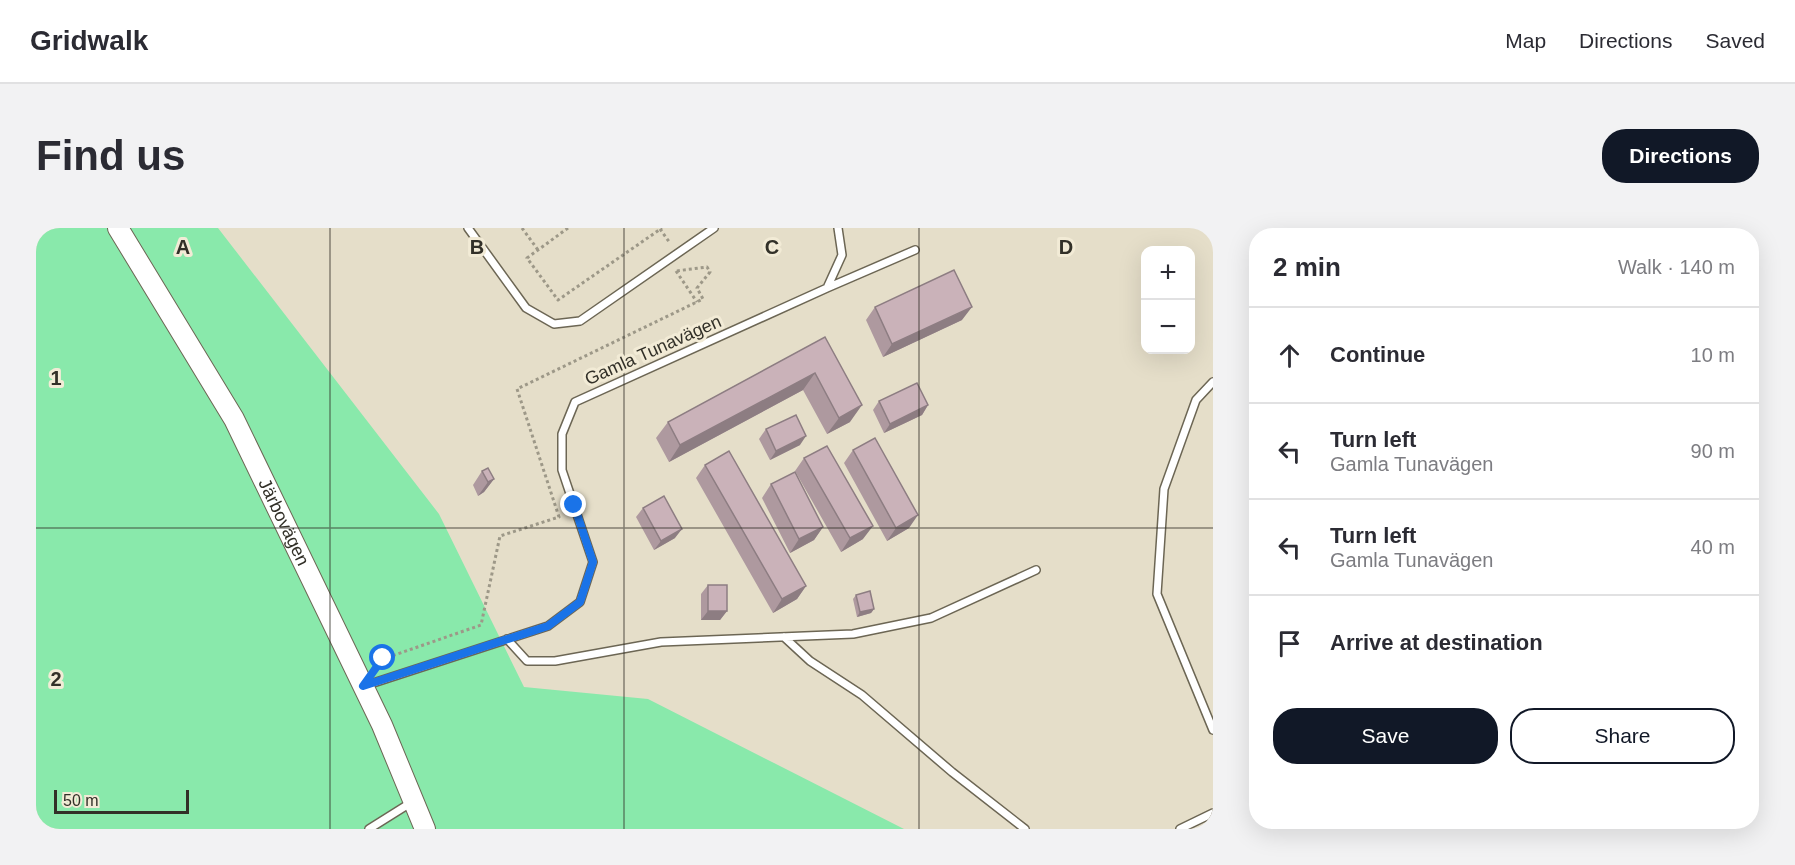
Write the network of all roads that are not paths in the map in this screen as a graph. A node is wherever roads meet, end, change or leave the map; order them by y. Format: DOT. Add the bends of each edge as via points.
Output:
graph roads {
  1 [pos="118,228"];
  2 [pos="468,228"];
  3 [pos="714,228"];
  4 [pos="838,228"];
  5 [pos="915,250"];
  6 [pos="827,288"];
  7 [pos="1213,382"];
  8 [pos="1036,570"];
  9 [pos="784,637"];
  10 [pos="507,639"];
  11 [pos="363,686"];
  12 [pos="1213,730"];
  13 [pos="414,800"];
  14 [pos="1213,813"];
  15 [pos="369,829"];
  16 [pos="425,829"];
  17 [pos="1024,829"];
  18 [pos="1180,829"];
  1 -- 11 [label="main road, Järbovägen" via="234,419"];
  2 -- 3 [label="lane" via="526,308 554,324 580,321"];
  4 -- 6 [label="lane" via="842,255"];
  5 -- 6 [label="lane, Gamla Tunavägen"];
  6 -- 10 [label="lane, Gamla Tunavägen" via="575,402 562,434 562,470 593,562 580,602 548,626"];
  7 -- 12 [label="lane" via="1196,400 1164,489 1157,594"];
  8 -- 9 [label="lane" via="931,618 853,634"];
  9 -- 10 [label="lane" via="661,642 555,662 527,661"];
  9 -- 17 [label="lane" via="810,661 862,695"];
  10 -- 11 [label="lane, Gamla Tunavägen"];
  11 -- 13 [label="main road, Järbovägen"];
  13 -- 15 [label="lane"];
  13 -- 16 [label="main road, Järbovägen"];
  14 -- 18 [label="lane"];
}
